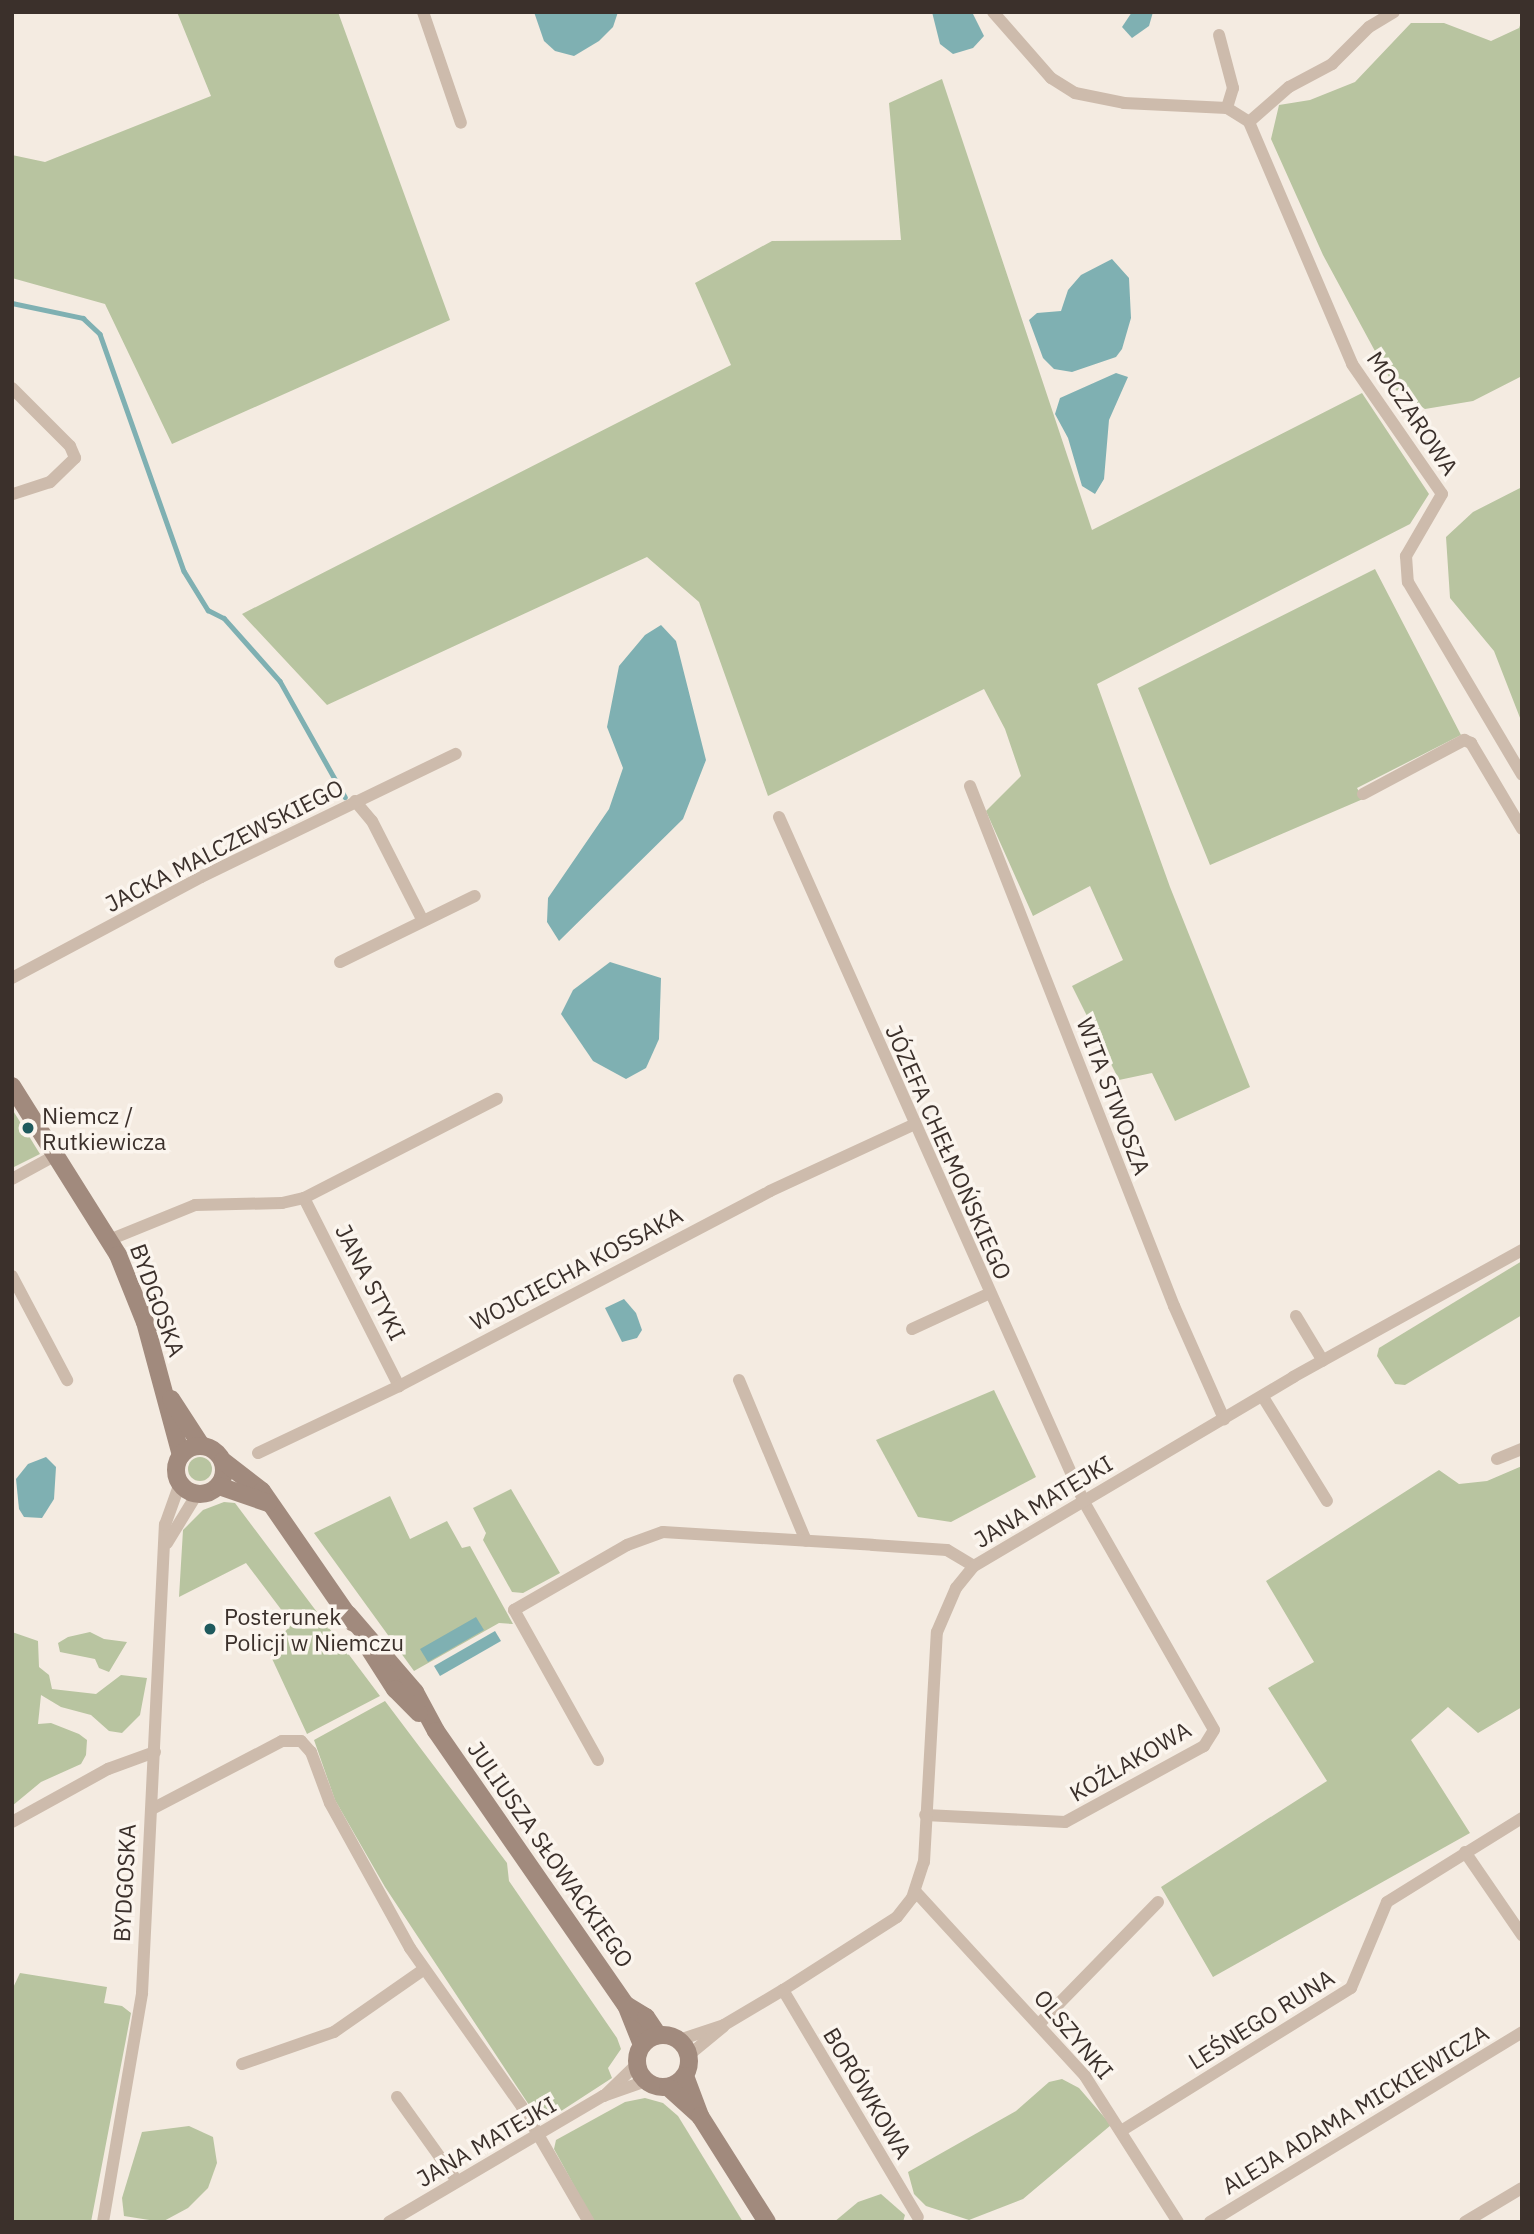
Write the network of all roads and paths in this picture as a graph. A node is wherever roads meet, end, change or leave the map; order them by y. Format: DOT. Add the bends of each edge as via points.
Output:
graph roads {
  1 [pos="423,12"];
  2 [pos="993,12"];
  3 [pos="1394,12"];
  4 [pos="1219,34"];
  5 [pos="1227,108"];
  6 [pos="1249,122"];
  7 [pos="461,123"];
  8 [pos="12,388"];
  9 [pos="12,494"];
  10 [pos="456,754"];
  11 [pos="1522,775"];
  12 [pos="970,786"];
  13 [pos="1363,794"];
  14 [pos="355,801"];
  15 [pos="779,817"];
  16 [pos="1522,829"];
  17 [pos="475,896"];
  18 [pos="423,921"];
  19 [pos="340,962"];
  20 [pos="12,978"];
  21 [pos="12,1086"];
  22 [pos="497,1099"];
  23 [pos="915,1124"];
  24 [pos="56,1155"];
  25 [pos="12,1179"];
  26 [pos="304,1198"];
  27 [pos="109,1240"];
  28 [pos="1522,1250"];
  29 [pos="12,1276"];
  30 [pos="988,1294"];
  31 [pos="1296,1316"];
  32 [pos="912,1329"];
  33 [pos="1323,1361"];
  34 [pos="67,1380"];
  35 [pos="738,1380"];
  36 [pos="399,1385"];
  37 [pos="165,1391"];
  38 [pos="1263,1397"];
  39 [pos="1224,1419"];
  40 [pos="201,1445"];
  41 [pos="1522,1448"];
  42 [pos="258,1453"];
  43 [pos="181,1455"];
  44 [pos="1497,1459"];
  45 [pos="223,1461"];
  46 [pos="180,1483"];
  47 [pos="219,1486"];
  48 [pos="197,1494"];
  49 [pos="1326,1501"];
  50 [pos="1084,1502"];
  51 [pos="268,1503"];
  52 [pos="806,1541"];
  53 [pos="167,1543"];
  54 [pos="974,1566"];
  55 [pos="155,1752"];
  56 [pos="598,1760"];
  57 [pos="152,1809"];
  58 [pos="925,1815"];
  59 [pos="1522,1818"];
  60 [pos="12,1822"];
  61 [pos="1465,1853"];
  62 [pos="915,1891"];
  63 [pos="1158,1902"];
  64 [pos="1522,1935"];
  65 [pos="423,1970"];
  66 [pos="783,1990"];
  67 [pos="1040,2022"];
  68 [pos="724,2025"];
  69 [pos="1522,2032"];
  70 [pos="650,2040"];
  71 [pos="679,2040"];
  72 [pos="689,2055"];
  73 [pos="242,2064"];
  74 [pos="637,2064"];
  75 [pos="685,2076"];
  76 [pos="646,2081"];
  77 [pos="668,2087"];
  78 [pos="603,2096"];
  79 [pos="397,2097"];
  80 [pos="700,2116"];
  81 [pos="1121,2131"];
  82 [pos="538,2136"];
  83 [pos="457,2181"];
  84 [pos="1522,2188"];
  85 [pos="918,2217"];
  86 [pos="103,2222"];
  87 [pos="389,2222"];
  88 [pos="589,2222"];
  89 [pos="767,2222"];
  90 [pos="1178,2222"];
  91 [pos="1210,2222"];
  92 [pos="1465,2222"];
  1 -- 7 [label="street"];
  2 -- 5 [label="street" via="1051,78 1075,93 1124,103"];
  3 -- 6 [label="street" via="1368,27 1332,64 1289,87"];
  4 -- 5 [label="street" via="1233,88"];
  5 -- 6 [label="street"];
  6 -- 11 [label="street, MOCZAROWA" via="1352,364 1442,494 1406,556 1408,582"];
  8 -- 9 [label="street" via="70,446 75,458 50,482"];
  10 -- 14 [label="street, JACKA MALCZEWSKIEGO"];
  12 -- 39 [label="street, WITA STWOSZA" via="1174,1306"];
  13 -- 16 [label="street" via="1464,740 1471,743"];
  14 -- 18 [label="street" via="372,821"];
  14 -- 20 [label="street, JACKA MALCZEWSKIEGO"];
  15 -- 23 [label="street, JÓZEFA CHEŁMOŃSKIEGO"];
  17 -- 18 [label="street"];
  18 -- 19 [label="street"];
  21 -- 24 [label="street, BYDGOSKA"];
  22 -- 26 [label="street"];
  23 -- 30 [label="street, JÓZEFA CHEŁMOŃSKIEGO"];
  23 -- 36 [label="street, WOJCIECHA KOSSAKA" via="770,1191"];
  24 -- 25 [label="street"];
  24 -- 27 [label="street, BYDGOSKA"];
  26 -- 27 [label="street" via="282,1203 195,1205"];
  26 -- 36 [label="street, JANA STYKI"];
  27 -- 37 [label="street, BYDGOSKA" via="145,1322"];
  28 -- 33 [label="street, JANA MATEJKI"];
  29 -- 34 [label="street"];
  30 -- 32 [label="street"];
  30 -- 50 [label="street, JÓZEFA CHEŁMOŃSKIEGO"];
  31 -- 33 [label="street"];
  33 -- 38 [label="street, JANA MATEJKI"];
  35 -- 52 [label="street"];
  36 -- 42 [label="street, WOJCIECHA KOSSAKA"];
  37 -- 40 [label="street, BYDGOSKA"];
  37 -- 43 [label="street, BYDGOSKA"];
  38 -- 39 [label="street, JANA MATEJKI"];
  38 -- 49 [label="street"];
  39 -- 50 [label="street, JANA MATEJKI"];
  40 -- 43 [label="street"];
  40 -- 45 [label="street" via="215,1450"];
  41 -- 44 [label="street"];
  43 -- 46 [label="street" via="176,1469"];
  45 -- 47 [label="street"];
  45 -- 51 [label="street, JULIUSZA SŁOWACKIEGO" via="255,1483"];
  46 -- 48 [label="street"];
  46 -- 53 [label="street, BYDGOSKA" via="165,1525"];
  47 -- 48 [label="street"];
  47 -- 51 [label="street"];
  48 -- 53 [label="street, BYDGOSKA"];
  50 -- 54 [label="street, JANA MATEJKI"];
  50 -- 58 [label="street, KOŹLAKOWA" via="1214,1730 1204,1746 1064,1822"];
  51 -- 70 [label="street, JULIUSZA SŁOWACKIEGO" via="395,1689 436,1731 626,2005 646,2017"];
  52 -- 54 [label="street" via="947,1550"];
  52 -- 56 [label="street" via="649,1535 514,1610"];
  53 -- 55 [label="street, BYDGOSKA"];
  54 -- 58 [label="street, JANA MATEJKI" via="956,1588 937,1632"];
  55 -- 57 [label="street, BYDGOSKA"];
  55 -- 60 [label="street" via="126,1760"];
  57 -- 65 [label="street" via="282,1741 301,1741 311,1752 330,1803"];
  57 -- 86 [label="street, BYDGOSKA" via="142,1993"];
  58 -- 62 [label="street, JANA MATEJKI" via="924,1862"];
  59 -- 61 [label="street, LEŚNEGO RUNA"];
  61 -- 64 [label="street"];
  61 -- 81 [label="street, LEŚNEGO RUNA" via="1387,1902 1351,1988"];
  62 -- 66 [label="street, JANA MATEJKI" via="897,1917"];
  62 -- 67 [label="street, OLSZYNKI"];
  63 -- 67 [label="street"];
  65 -- 73 [label="street" via="334,2032"];
  65 -- 82 [label="street"];
  66 -- 68 [label="street, JANA MATEJKI"];
  66 -- 85 [label="street, BORÓWKOWA"];
  67 -- 81 [label="street, OLSZYNKI" via="1085,2076"];
  68 -- 71 [label="street, JANA MATEJKI"];
  68 -- 72 [label="street, JANA MATEJKI"];
  69 -- 91 [label="street, ALEJA ADAMA MICKIEWICZA"];
  70 -- 71 [label="street"];
  70 -- 74 [label="street"];
  71 -- 72 [label="street"];
  72 -- 75 [label="street"];
  74 -- 76 [label="street"];
  74 -- 78 [label="street, JANA MATEJKI"];
  75 -- 77 [label="street"];
  75 -- 80 [label="street"];
  76 -- 77 [label="street"];
  76 -- 78 [label="street, JANA MATEJKI"];
  77 -- 80 [label="street"];
  78 -- 82 [label="street, JANA MATEJKI"];
  79 -- 83 [label="street"];
  80 -- 89 [label="street"];
  81 -- 90 [label="street, OLSZYNKI"];
  82 -- 83 [label="street, JANA MATEJKI"];
  82 -- 88 [label="street"];
  83 -- 87 [label="street, JANA MATEJKI"];
  84 -- 92 [label="street"];
}
